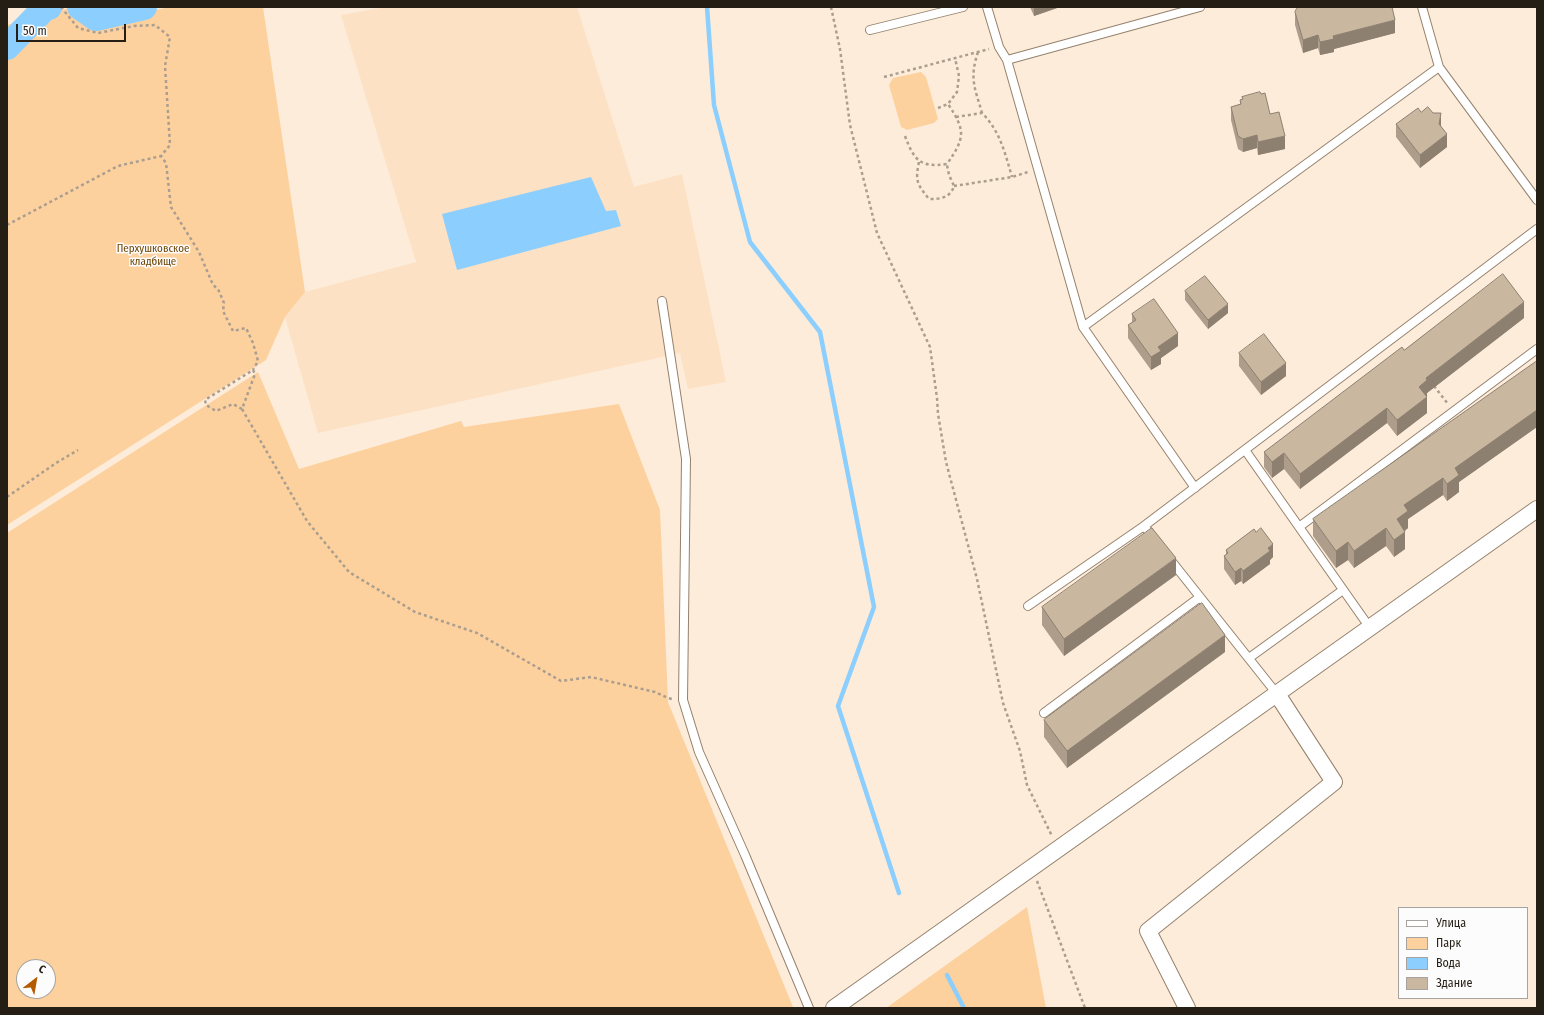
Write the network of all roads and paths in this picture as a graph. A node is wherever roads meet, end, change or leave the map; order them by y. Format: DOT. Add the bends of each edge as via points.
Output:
graph roads {
  1 [pos="61,7"];
  2 [pos="831,7"];
  3 [pos="963,7"];
  4 [pos="987,7"];
  5 [pos="1200,7"];
  6 [pos="1422,7"];
  7 [pos="870,30"];
  8 [pos="999,47"];
  9 [pos="978,52"];
  10 [pos="955,58"];
  11 [pos="1007,60"];
  12 [pos="1439,67"];
  13 [pos="884,77"];
  14 [pos="948,104"];
  15 [pos="938,108"];
  16 [pos="982,113"];
  17 [pos="956,117"];
  18 [pos="905,136"];
  19 [pos="162,156"];
  20 [pos="919,162"];
  21 [pos="947,164"];
  22 [pos="1038,169"];
  23 [pos="1012,177"];
  24 [pos="954,186"];
  25 [pos="1537,200"];
  26 [pos="7,225"];
  27 [pos="1537,229"];
  28 [pos="662,301"];
  29 [pos="1083,328"];
  30 [pos="1537,349"];
  31 [pos="253,370"];
  32 [pos="1429,380"];
  33 [pos="242,409"];
  34 [pos="1453,411"];
  35 [pos="78,450"];
  36 [pos="1245,450"];
  37 [pos="1195,488"];
  38 [pos="7,497"];
  39 [pos="1537,509"];
  40 [pos="1144,526"];
  41 [pos="1299,527"];
  42 [pos="1343,590"];
  43 [pos="1200,597"];
  44 [pos="1028,606"];
  45 [pos="1370,628"];
  46 [pos="1249,658"];
  47 [pos="1278,694"];
  48 [pos="683,700"];
  49 [pos="1044,713"];
  50 [pos="1059,849"];
  51 [pos="1032,868"];
  52 [pos="809,1008"];
  53 [pos="834,1008"];
  54 [pos="1085,1008"];
  55 [pos="1187,1008"];
  1 -- 19 [label="path" via="78,28 98,33 155,25 170,37 165,66 170,145"];
  2 -- 50 [label="path" via="840,49 850,124 877,233 930,347 946,462 977,579 1003,703 1020,751 1027,785"];
  3 -- 7 [label="lane"];
  4 -- 8 [label="lane"];
  5 -- 11 [label="lane"];
  6 -- 12 [label="lane"];
  8 -- 9 [label="path"];
  8 -- 11 [label="lane"];
  9 -- 10 [label="path"];
  9 -- 16 [label="path" via="973,85"];
  10 -- 13 [label="path"];
  10 -- 14 [label="path" via="959,76 958,86 957,92"];
  11 -- 22 [label="lane"];
  12 -- 25 [label="lane"];
  12 -- 29 [label="lane"];
  14 -- 15 [label="path"];
  14 -- 17 [label="path"];
  16 -- 17 [label="path"];
  16 -- 23 [label="path" via="989,120 1004,147"];
  17 -- 21 [label="path" via="960,123 962,139"];
  18 -- 20 [label="path" via="911,152"];
  19 -- 26 [label="path" via="118,166"];
  19 -- 31 [label="path" via="166,163 171,207 199,252 213,286 218,289 224,303 223,311 233,331 246,328 258,361"];
  20 -- 21 [label="path" via="936,166"];
  20 -- 24 [label="path" via="919,186 929,199 941,199 952,192"];
  21 -- 24 [label="path" via="948,175"];
  22 -- 23 [label="path"];
  22 -- 29 [label="lane"];
  23 -- 24 [label="path"];
  27 -- 36 [label="lane"];
  28 -- 48 [label="lane" via="686,458"];
  29 -- 37 [label="lane"];
  30 -- 34 [label="lane"];
  31 -- 33 [label="path" via="255,374"];
  31 -- 33 [label="path" via="205,400 206,405 216,411 233,404"];
  32 -- 34 [label="path"];
  33 -- 48 [label="path" via="307,521 349,572 415,612 477,633 561,681 592,677"];
  34 -- 41 [label="lane"];
  35 -- 38 [label="path"];
  36 -- 37 [label="lane"];
  36 -- 41 [label="lane"];
  37 -- 40 [label="lane"];
  39 -- 45 [label="street"];
  40 -- 43 [label="lane"];
  40 -- 44 [label="lane"];
  41 -- 42 [label="lane"];
  42 -- 45 [label="lane"];
  42 -- 46 [label="lane"];
  43 -- 46 [label="lane"];
  43 -- 49 [label="lane"];
  45 -- 47 [label="street"];
  46 -- 47 [label="lane"];
  47 -- 50 [label="street"];
  47 -- 55 [label="street" via="1334,782 1148,931"];
  48 -- 52 [label="lane" via="699,752"];
  50 -- 51 [label="street"];
  51 -- 53 [label="street"];
  51 -- 54 [label="path"];
}
